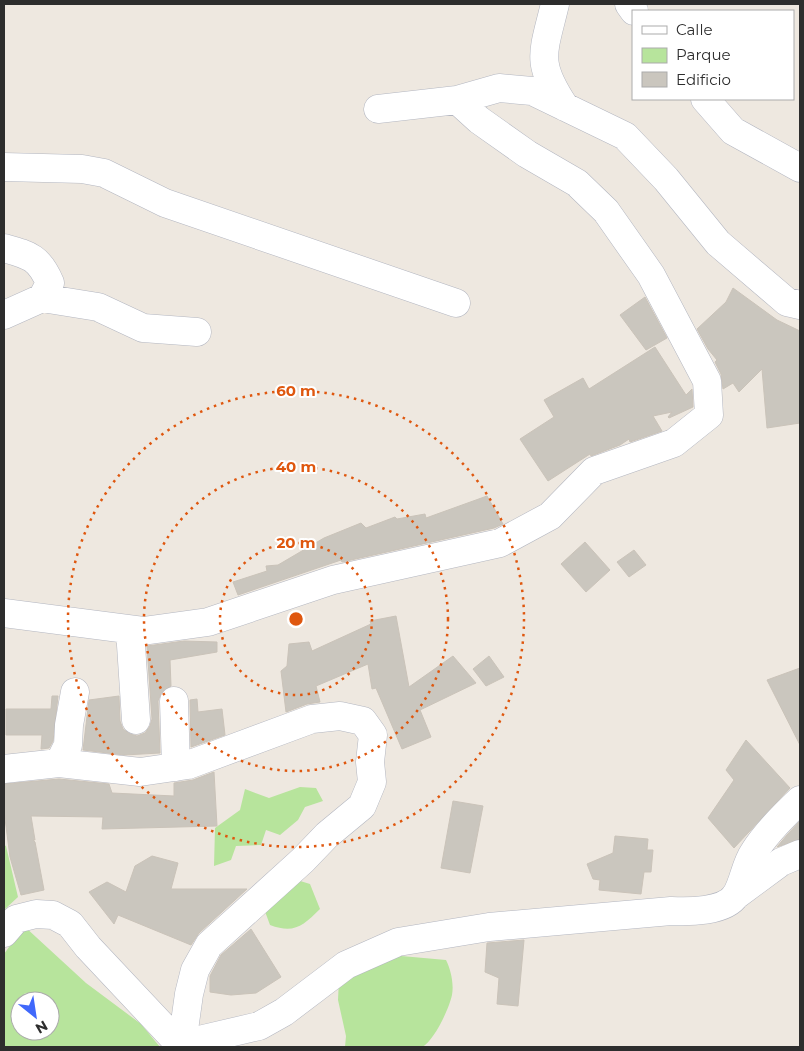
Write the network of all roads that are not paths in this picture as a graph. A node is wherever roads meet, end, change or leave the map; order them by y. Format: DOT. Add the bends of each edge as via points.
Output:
graph roads {
  1 [pos="555,4"];
  2 [pos="457,100"];
  3 [pos="706,100"];
  4 [pos="565,107"];
  5 [pos="378,109"];
  6 [pos="4,167"];
  7 [pos="800,168"];
  8 [pos="4,248"];
  9 [pos="42,298"];
  10 [pos="456,303"];
  11 [pos="800,305"];
  12 [pos="4,315"];
  13 [pos="197,332"];
  14 [pos="4,613"];
  15 [pos="130,630"];
  16 [pos="74,692"];
  17 [pos="174,701"];
  18 [pos="136,720"];
  19 [pos="58,763"];
  20 [pos="176,767"];
  21 [pos="4,768"];
  22 [pos="800,800"];
  23 [pos="800,854"];
  24 [pos="735,896"];
  25 [pos="4,933"];
  26 [pos="182,1046"];
  1 -- 4 [label="street" via="543,56 549,82"];
  2 -- 4 [label="street" via="498,88 532,91"];
  2 -- 5 [label="street"];
  2 -- 15 [label="street" via="527,154 576,183 606,211 651,275 707,381 710,414 674,443 594,471 550,516 500,543 333,580 208,622 143,632"];
  3 -- 7 [label="street" via="733,131"];
  4 -- 11 [label="street" via="625,136 666,179 718,243 787,302"];
  6 -- 10 [label="street" via="82,168 104,173 165,203"];
  8 -- 9 [label="street" via="28,255 43,267 50,282"];
  9 -- 12 [label="street"];
  9 -- 13 [label="street" via="98,306 144,328"];
  14 -- 15 [label="street"];
  15 -- 18 [label="street"];
  16 -- 19 [label="street" via="68,745"];
  17 -- 20 [label="street"];
  19 -- 20 [label="street" via="140,772"];
  19 -- 21 [label="street"];
  20 -- 26 [label="street" via="312,718 340,716 363,721 373,734 372,782 362,806 326,835 209,945 195,970"];
  22 -- 24 [label="street" via="753,853"];
  23 -- 24 [label="street" via="781,862"];
  24 -- 26 [label="street" via="716,908 489,927 398,942 346,965 284,1012 259,1026"];
  25 -- 26 [label="street" via="16,919 36,914 53,915 70,924"];
}
